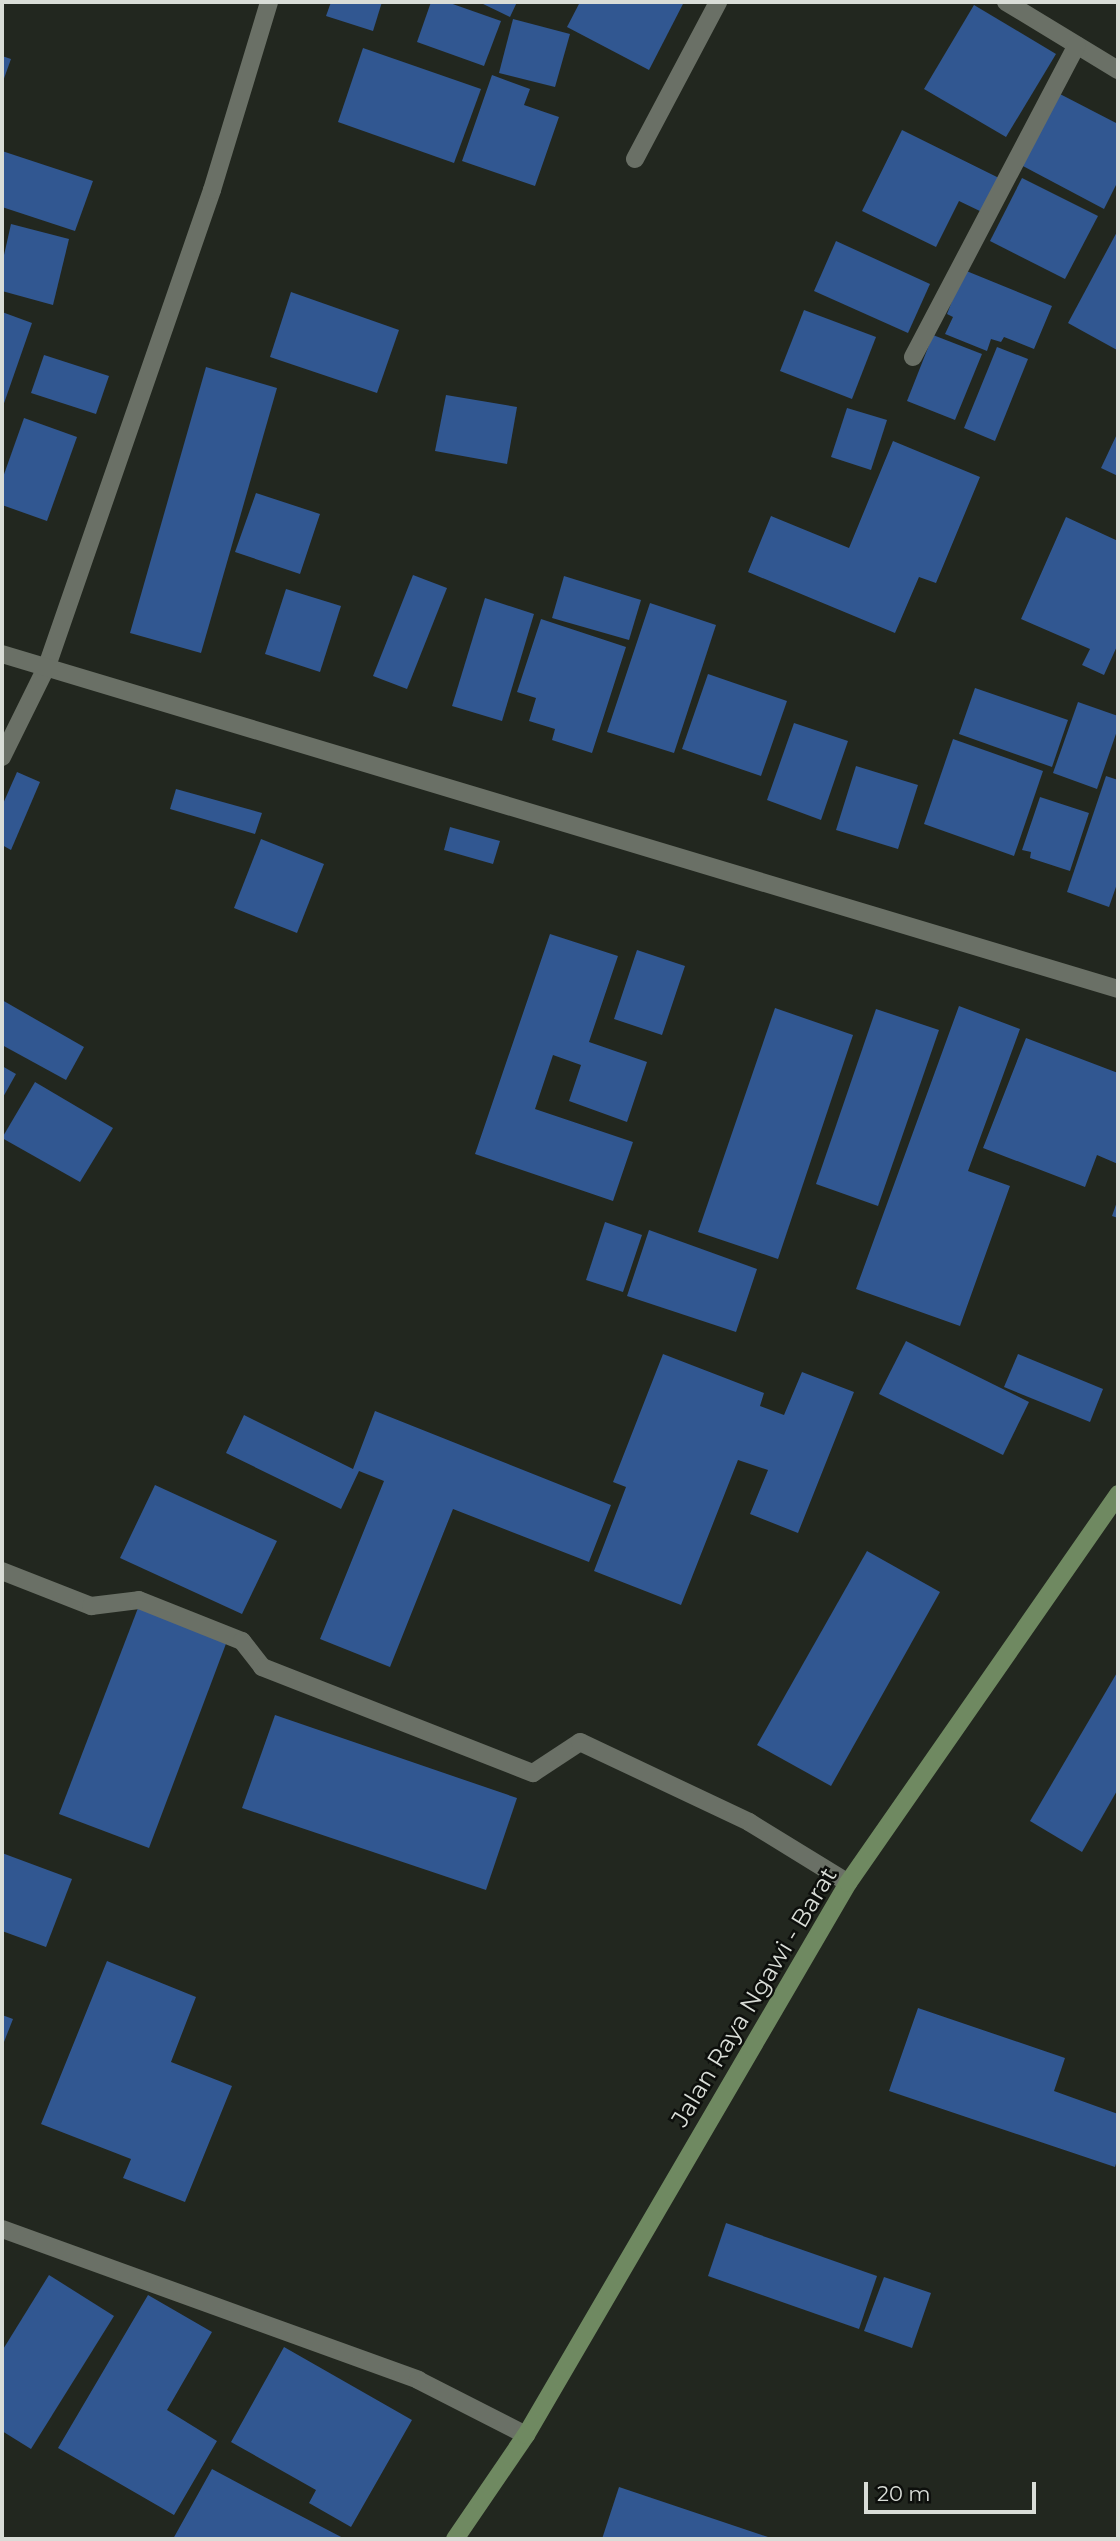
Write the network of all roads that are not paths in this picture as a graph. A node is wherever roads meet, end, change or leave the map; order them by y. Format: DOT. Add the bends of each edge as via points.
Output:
graph roads {
  1 [pos="269,2"];
  2 [pos="718,2"];
  3 [pos="1006,2"];
  4 [pos="1077,45"];
  5 [pos="1118,70"];
  6 [pos="635,159"];
  7 [pos="913,357"];
  8 [pos="2,654"];
  9 [pos="47,666"];
  10 [pos="2,757"];
  11 [pos="1118,989"];
  12 [pos="1118,1494"];
  13 [pos="2,1571"];
  14 [pos="848,1884"];
  15 [pos="2,2229"];
  16 [pos="526,2435"];
  17 [pos="455,2539"];
  1 -- 9 [label="street" via="212,190"];
  2 -- 6 [label="street"];
  3 -- 4 [label="street"];
  4 -- 5 [label="street"];
  4 -- 7 [label="street"];
  8 -- 9 [label="street"];
  9 -- 10 [label="street"];
  9 -- 11 [label="street"];
  12 -- 14 [label="main road, Jalan Raya Ngawi - Barat"];
  13 -- 14 [label="street" via="91,1605 139,1600 242,1641 262,1667 533,1773 580,1742 749,1822"];
  14 -- 16 [label="main road, Jalan Raya Ngawi - Barat"];
  15 -- 16 [label="street" via="418,2381"];
  16 -- 17 [label="main road, Jalan Raya Ngawi - Barat"];
}
